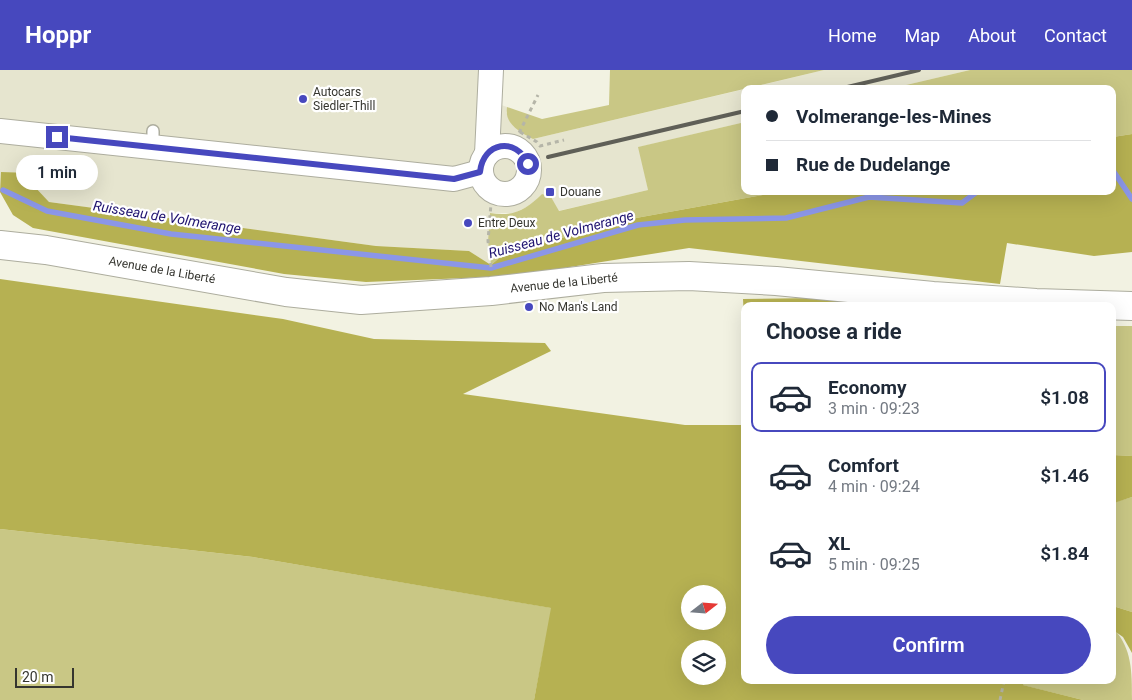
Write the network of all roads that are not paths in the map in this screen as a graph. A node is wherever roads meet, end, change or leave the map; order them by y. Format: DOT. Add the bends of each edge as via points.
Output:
graph roads {
  1 [pos="491,70"];
  2 [pos="0,132"];
  3 [pos="487,172"];
  4 [pos="0,245"];
  5 [pos="1023,302"];
  6 [pos="1116,306"];
  7 [pos="1132,306"];
  1 -- 3 [label="street"];
  2 -- 3 [label="street" via="153,139 454,179"];
  3 -- 3 [label="street" via="499,146 516,140 528,164 529,173 522,187 516,192 500,194"];
  4 -- 5 [label="main road, Avenue de la Liberté" via="46,250 286,292 361,300 491,291 603,278 689,276 776,280"];
  6 -- 7 [label="main road, Avenue de la Liberté"];
}
